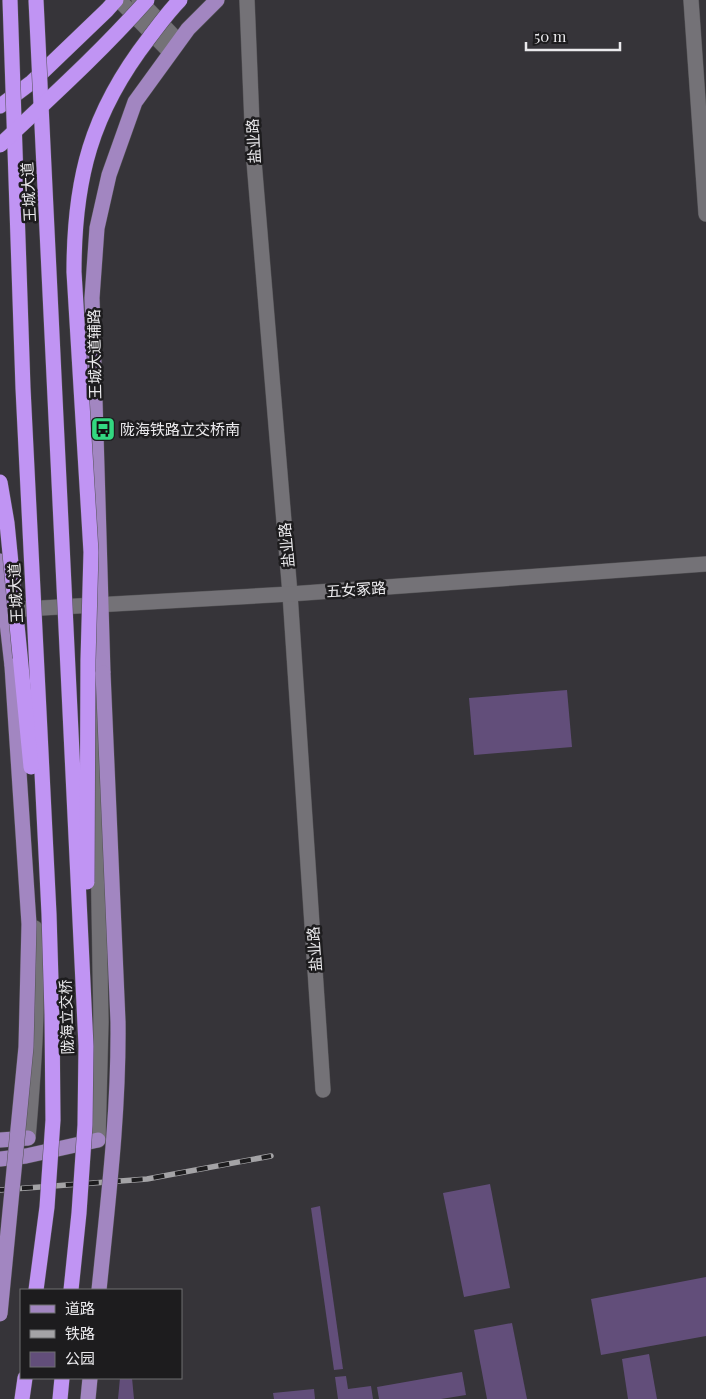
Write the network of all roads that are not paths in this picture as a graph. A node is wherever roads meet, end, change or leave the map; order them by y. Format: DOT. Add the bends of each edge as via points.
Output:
graph roads {
  1 [pos="10,0"];
  2 [pos="36,0"];
  3 [pos="42,0"];
  4 [pos="117,0"];
  5 [pos="139,0"];
  6 [pos="147,0"];
  7 [pos="180,0"];
  8 [pos="217,0"];
  9 [pos="247,0"];
  10 [pos="691,0"];
  11 [pos="38,37"];
  12 [pos="174,46"];
  13 [pos="0,106"];
  14 [pos="0,145"];
  15 [pos="706,214"];
  16 [pos="0,482"];
  17 [pos="0,561"];
  18 [pos="706,564"];
  19 [pos="290,594"];
  20 [pos="100,604"];
  21 [pos="6,610"];
  22 [pos="71,743"];
  23 [pos="48,914"];
  24 [pos="52,1014"];
  25 [pos="86,1046"];
  26 [pos="323,1090"];
  27 [pos="28,1138"];
  28 [pos="0,1140"];
  29 [pos="98,1140"];
  30 [pos="0,1159"];
  31 [pos="36,1289"];
  32 [pos="71,1289"];
  33 [pos="99,1289"];
  34 [pos="0,1314"];
  35 [pos="63,1379"];
  36 [pos="63,1379"];
  37 [pos="90,1379"];
  38 [pos="60,1399"];
  39 [pos="64,1399"];
  40 [pos="88,1399"];
  1 -- 23 [label="highway, 王城大道, bridge" via="23,388"];
  2 -- 11 [label="highway, 王城大道, bridge"];
  3 -- 11 [label="highway, bridge"];
  4 -- 12 [label="street"];
  4 -- 13 [label="highway, bridge" via="32,82"];
  5 -- 12 [label="street"];
  6 -- 14 [label="highway, bridge" via="121,30"];
  7 -- 25 [label="highway, bridge" via="137,53 113,90 96,128 84,167 74,233 91,552"];
  8 -- 12 [label="main road, 王城大道辅路"];
  9 -- 19 [label="street, 盐业路" via="253,149"];
  10 -- 15 [label="street"];
  11 -- 22 [label="highway, 王城大道, bridge"];
  12 -- 20 [label="main road, 王城大道辅路" via="135,102 109,175 97,228 92,298"];
  16 -- 24 [label="highway, bridge" via="26,701"];
  17 -- 21 [label="main road"];
  18 -- 19 [label="street, 五女冢路"];
  19 -- 20 [label="street, 五女冢路"];
  19 -- 26 [label="street, 盐业路"];
  20 -- 21 [label="street, 五女冢路"];
  20 -- 29 [label="street" via="95,669 101,1022"];
  20 -- 33 [label="main road, 王城大道辅路, bridge" via="118,1061 114,1149"];
  21 -- 27 [label="street" via="20,665 37,973 36,1046"];
  21 -- 34 [label="main road, bridge" via="28,934 26,1047"];
  22 -- 25 [label="highway, 陇海立交桥, bridge"];
  23 -- 24 [label="highway, 陇海立交桥, bridge"];
  24 -- 31 [label="highway, 陇海立交桥, bridge" via="53,1120 47,1207"];
  25 -- 32 [label="highway, 陇海立交桥, bridge" via="85,1125"];
  27 -- 28 [label="main road"];
  29 -- 30 [label="main road"];
  35 -- 38 [label="highway"];
  36 -- 39 [label="highway"];
  37 -- 40 [label="main road"];
}
